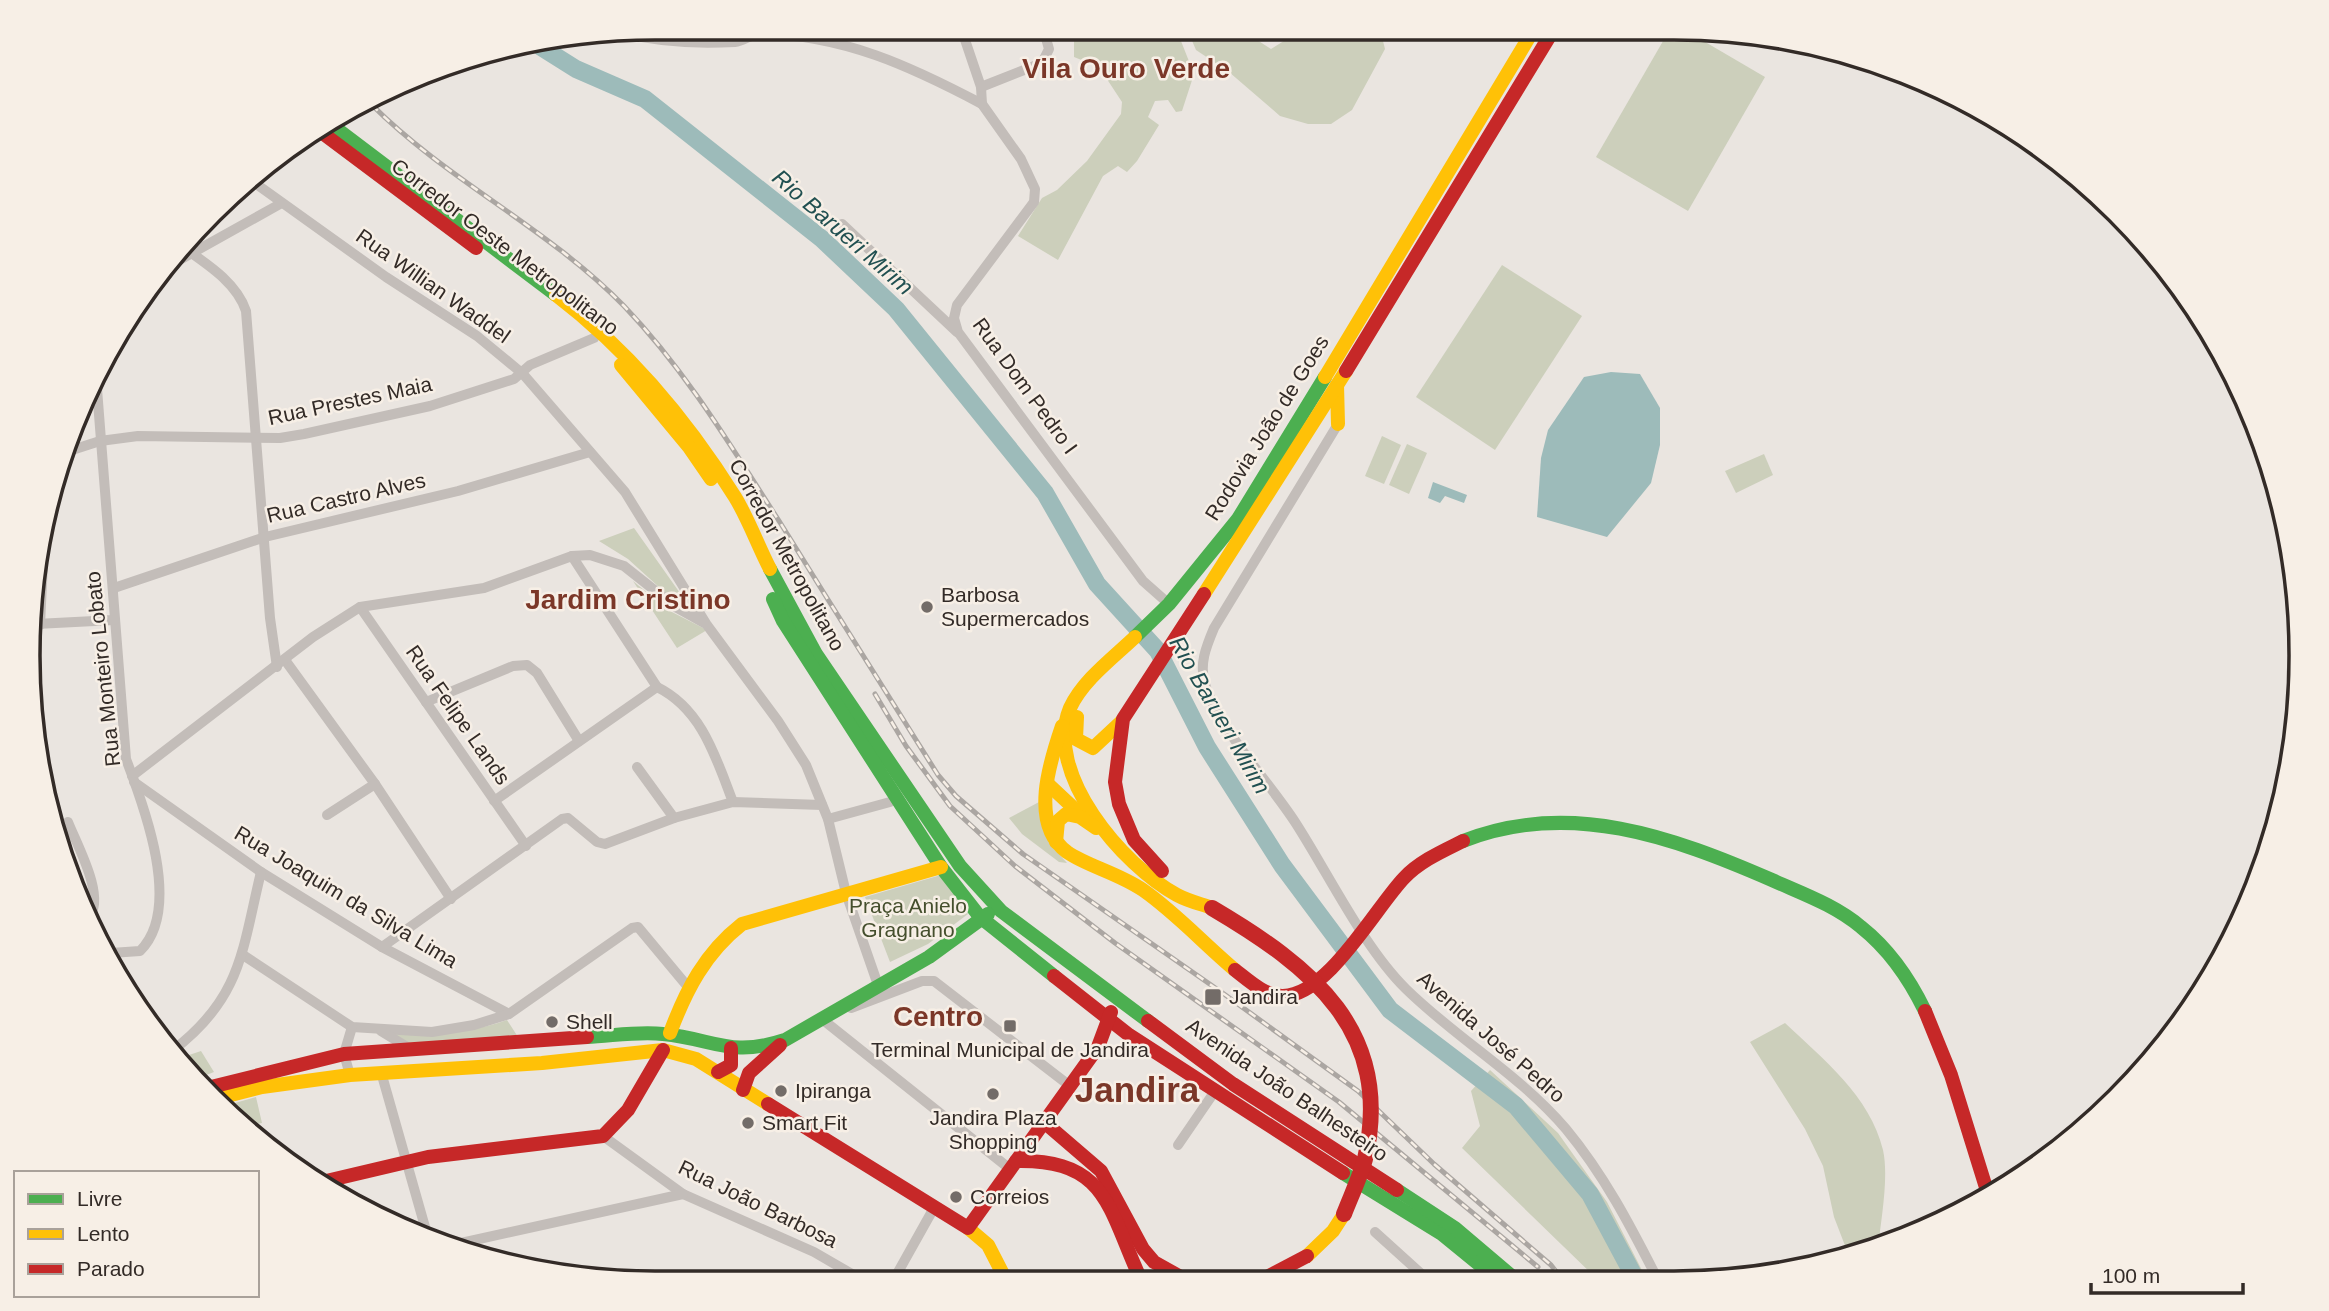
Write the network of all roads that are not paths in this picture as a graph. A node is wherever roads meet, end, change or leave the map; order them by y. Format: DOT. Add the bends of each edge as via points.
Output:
graph roads {
  1 [pos="690,40"];
  2 [pos="742,40"];
  3 [pos="825,40"];
  4 [pos="965,40"];
  5 [pos="1046,40"];
  6 [pos="1523,40"];
  7 [pos="1527,40"];
  8 [pos="1547,40"];
  9 [pos="1514,60"];
  10 [pos="981,87"];
  11 [pos="982,104"];
  12 [pos="338,129"];
  13 [pos="327,136"];
  14 [pos="258,186"];
  15 [pos="280,204"];
  16 [pos="842,224"];
  17 [pos="192,251"];
  18 [pos="191,253"];
  19 [pos="958,332"];
  20 [pos="594,338"];
  21 [pos="523,374"];
  22 [pos="652,383"];
  23 [pos="1337,385"];
  24 [pos="97,397"];
  25 [pos="1318,418"];
  26 [pos="1336,430"];
  27 [pos="258,439"];
  28 [pos="100,441"];
  29 [pos="76,449"];
  30 [pos="590,452"];
  31 [pos="265,537"];
  32 [pos="572,556"];
  33 [pos="114,588"];
  34 [pos="1170,604"];
  35 [pos="360,607"];
  36 [pos="114,620"];
  37 [pos="42,625"];
  38 [pos="708,625"];
  39 [pos="1179,635"];
  40 [pos="281,663"];
  41 [pos="657,687"];
  42 [pos="1081,692"];
  43 [pos="426,702"];
  44 [pos="1070,709"];
  45 [pos="1123,719"];
  46 [pos="579,741"];
  47 [pos="637,767"];
  48 [pos="133,779"];
  49 [pos="375,784"];
  50 [pos="1048,784"];
  51 [pos="494,801"];
  52 [pos="733,802"];
  53 [pos="890,802"];
  54 [pos="822,805"];
  55 [pos="1079,813"];
  56 [pos="327,815"];
  57 [pos="674,818"];
  58 [pos="828,819"];
  59 [pos="68,822"];
  60 [pos="1056,842"];
  61 [pos="1114,843"];
  62 [pos="526,846"];
  63 [pos="941,867"];
  64 [pos="261,872"];
  65 [pos="846,893"];
  66 [pos="451,899"];
  67 [pos="1197,901"];
  68 [pos="94,907"];
  69 [pos="1001,911"];
  70 [pos="979,917"];
  71 [pos="1361,936"];
  72 [pos="382,947"];
  73 [pos="117,953"];
  74 [pos="243,955"];
  75 [pos="878,985"];
  76 [pos="688,988"];
  77 [pos="1104,990"];
  78 [pos="509,1014"];
  79 [pos="822,1019"];
  80 [pos="1110,1021"];
  81 [pos="352,1027"];
  82 [pos="379,1030"];
  83 [pos="670,1033"];
  84 [pos="1129,1035"];
  85 [pos="785,1040"];
  86 [pos="179,1044"];
  87 [pos="1098,1047"];
  88 [pos="730,1048"];
  89 [pos="663,1050"];
  90 [pos="414,1051"];
  91 [pos="344,1054"];
  92 [pos="718,1072"];
  93 [pos="381,1073"];
  94 [pos="350,1075"];
  95 [pos="215,1086"];
  96 [pos="1070,1086"];
  97 [pos="743,1090"];
  98 [pos="1214,1091"];
  99 [pos="226,1096"];
  100 [pos="1044,1122"];
  101 [pos="603,1136"];
  102 [pos="1178,1145"];
  103 [pos="405,1162"];
  104 [pos="1013,1165"];
  105 [pos="333,1179"];
  106 [pos="1985,1185"];
  107 [pos="683,1194"];
  108 [pos="935,1206"];
  109 [pos="424,1226"];
  110 [pos="968,1228"];
  111 [pos="1375,1232"];
  112 [pos="469,1241"];
  113 [pos="1307,1256"];
  114 [pos="847,1271"];
  115 [pos="899,1271"];
  116 [pos="1001,1271"];
  117 [pos="1137,1271"];
  118 [pos="1170,1271"];
  119 [pos="1279,1271"];
  120 [pos="1293,1271"];
  121 [pos="1418,1271"];
  122 [pos="1487,1271"];
  123 [pos="1506,1271"];
  124 [pos="1653,1271"];
  1 -- 2 [label="street"];
  3 -- 11 [label="street" via="901,62"];
  4 -- 10 [label="street"];
  5 -- 10 [label="street" via="1049,49 1042,63"];
  6 -- 9 [label="main road"];
  7 -- 9 [label="main road, Rodovia João de Goes"];
  8 -- 23 [label="main road, Rodovia João de Goes"];
  9 -- 34 [label="main road, Rodovia João de Goes" via="1238,519"];
  10 -- 11 [label="street"];
  11 -- 19 [label="street, Rua Dom Pedro I" via="1021,159 1035,189 1034,202 957,305"];
  12 -- 22 [label="main road, Corredor Metropolitano" via="598,327"];
  13 -- 20 [label="main road, Corredor Oeste Metropolitano"];
  14 -- 15 [label="street, Rua Willian Waddel"];
  15 -- 17 [label="street"];
  15 -- 21 [label="street, Rua Willian Waddel" via="477,335"];
  16 -- 19 [label="street"];
  18 -- 27 [label="street" via="230,284 247,311"];
  19 -- 34 [label="street, Rua Dom Pedro I" via="1143,581"];
  20 -- 21 [label="street, Rua Prestes Maia" via="530,365"];
  20 -- 22 [label="main road" via="611,346"];
  20 -- 63 [label="main road, Corredor Oeste Metropolitano" via="689,447 720,493 783,621"];
  21 -- 27 [label="street, Rua Prestes Maia" via="430,406 304,434"];
  21 -- 30 [label="street, Rua Willian Waddel"];
  22 -- 69 [label="main road, Corredor Metropolitano" via="736,499 788,608 816,654 960,866"];
  23 -- 25 [label="main road, Rodovia João de Goes"];
  23 -- 26 [label="main road"];
  24 -- 28 [label="street, Rua Monteiro Lobato"];
  25 -- 26 [label="main road"];
  25 -- 39 [label="main road, Rodovia João de Goes"];
  26 -- 71 [label="street, Avenida José Pedro" via="1229,603 1205,648 1203,667 1205,685 1216,707 1294,821"];
  27 -- 28 [label="street, Rua Prestes Maia" via="138,436"];
  27 -- 31 [label="street"];
  28 -- 29 [label="street, Rua Prestes Maia"];
  28 -- 33 [label="street, Rua Monteiro Lobato"];
  30 -- 31 [label="street, Rua Castro Alves" via="458,491"];
  30 -- 38 [label="street, Rua Willian Waddel" via="625,492"];
  31 -- 33 [label="street, Rua Castro Alves"];
  31 -- 40 [label="street" via="270,618"];
  32 -- 35 [label="street" via="484,588"];
  32 -- 38 [label="street" via="599,557 624,566 677,608"];
  32 -- 41 [label="street"];
  33 -- 36 [label="street, Rua Monteiro Lobato"];
  34 -- 39 [label="main road" via="1178,611"];
  34 -- 42 [label="main road, Rodovia João de Goes"];
  35 -- 40 [label="street"];
  35 -- 43 [label="street, Rua Felipe Lands"];
  36 -- 37 [label="street"];
  36 -- 48 [label="street, Rua Monteiro Lobato" via="126,759"];
  38 -- 54 [label="street, Rua Willian Waddel" via="789,738"];
  39 -- 45 [label="main road, Rodovia João de Goes"];
  40 -- 48 [label="street"];
  40 -- 49 [label="street"];
  41 -- 46 [label="street"];
  41 -- 52 [label="street" via="691,711"];
  42 -- 44 [label="main road, Rodovia João de Goes"];
  42 -- 45 [label="main road" via="1074,730 1084,746 1093,748 1103,742"];
  43 -- 46 [label="street" via="513,666 527,665 537,673"];
  43 -- 51 [label="street, Rua Felipe Lands"];
  44 -- 50 [label="main road" via="1055,747"];
  44 -- 61 [label="main road, Rodovia João de Goes" via="1065,753 1070,772 1095,819"];
  45 -- 67 [label="main road" via="1115,782 1126,824 1151,861"];
  46 -- 51 [label="street"];
  47 -- 57 [label="street"];
  48 -- 64 [label="street, Rua Joaquim da Silva Lima"];
  48 -- 73 [label="street, Rua Monteiro Lobato" via="156,855 157,912 153,936 140,951"];
  49 -- 56 [label="street"];
  49 -- 66 [label="street"];
  50 -- 55 [label="main road"];
  50 -- 60 [label="main road" via="1047,812"];
  51 -- 62 [label="street, Rua Felipe Lands"];
  52 -- 54 [label="street"];
  52 -- 57 [label="street"];
  53 -- 58 [label="street"];
  54 -- 58 [label="street, Rua Willian Waddel"];
  55 -- 60 [label="main road" via="1062,815 1055,826"];
  55 -- 61 [label="main road"];
  57 -- 62 [label="street" via="606,844 568,818 562,819"];
  58 -- 65 [label="street, Rua Willian Waddel"];
  59 -- 68 [label="street" via="94,889"];
  60 -- 71 [label="main road" via="1069,854 1114,872 1158,902 1216,954 1274,994 1283,996 1306,988"];
  61 -- 67 [label="main road, Rodovia João de Goes" via="1177,895"];
  62 -- 66 [label="street"];
  63 -- 65 [label="main road"];
  63 -- 70 [label="main road, Corredor Oeste Metropolitano"];
  64 -- 72 [label="street, Rua Joaquim da Silva Lima"];
  64 -- 74 [label="street"];
  65 -- 75 [label="street, Rua Willian Waddel"];
  65 -- 76 [label="main road" via="742,924 716,946"];
  66 -- 72 [label="street"];
  67 -- 113 [label="main road, Rodovia João de Goes, bridge" via="1306,968 1331,994 1354,1032 1368,1070 1373,1128 1368,1156 1345,1214"];
  69 -- 70 [label="main road"];
  69 -- 77 [label="main road, Avenida João Balhesteiro"];
  70 -- 75 [label="main road" via="929,957"];
  70 -- 80 [label="main road, Avenida João Balhesteiro"];
  71 -- 106 [label="main road" via="1405,876 1451,847 1508,827 1595,823 1716,856 1849,916 1898,965 1932,1029"];
  71 -- 124 [label="street, Avenida José Pedro" via="1407,990 1509,1072 1564,1128 1597,1169"];
  72 -- 78 [label="street, Rua Joaquim da Silva Lima"];
  74 -- 81 [label="street"];
  74 -- 86 [label="street" via="209,1017"];
  75 -- 79 [label="main road"];
  76 -- 78 [label="street" via="643,930 632,928"];
  76 -- 83 [label="main road"];
  77 -- 80 [label="main road"];
  77 -- 123 [label="main road, Avenida João Balhesteiro" via="1237,1087 1455,1228"];
  78 -- 82 [label="street" via="432,1032"];
  79 -- 85 [label="main road"];
  79 -- 96 [label="street" via="922,981 934,981"];
  79 -- 104 [label="street"];
  80 -- 84 [label="main road, Avenida João Balhesteiro"];
  80 -- 87 [label="main road"];
  81 -- 82 [label="street"];
  81 -- 91 [label="street"];
  82 -- 90 [label="street"];
  83 -- 88 [label="main road"];
  83 -- 90 [label="main road"];
  84 -- 87 [label="main road"];
  84 -- 98 [label="main road, Avenida João Balhesteiro"];
  85 -- 88 [label="main road" via="746,1050"];
  85 -- 97 [label="main road" via="749,1073"];
  87 -- 96 [label="main road"];
  88 -- 92 [label="main road" via="731,1065"];
  89 -- 92 [label="main road" via="696,1059"];
  89 -- 93 [label="main road"];
  89 -- 101 [label="main road" via="628,1110"];
  90 -- 91 [label="main road"];
  91 -- 94 [label="street"];
  91 -- 95 [label="main road"];
  92 -- 97 [label="main road"];
  93 -- 94 [label="main road"];
  93 -- 103 [label="street"];
  94 -- 99 [label="main road"];
  96 -- 100 [label="main road"];
  97 -- 108 [label="main road"];
  98 -- 102 [label="street"];
  98 -- 122 [label="main road, Avenida João Balhesteiro" via="1442,1234"];
  100 -- 104 [label="main road"];
  100 -- 118 [label="main road" via="1101,1171 1143,1249"];
  101 -- 103 [label="main road"];
  101 -- 107 [label="street, Rua João Barbosa"];
  103 -- 105 [label="main road"];
  103 -- 109 [label="street"];
  104 -- 110 [label="main road"];
  104 -- 117 [label="main road" via="1054,1159 1078,1168 1096,1184"];
  107 -- 112 [label="street"];
  107 -- 114 [label="street, Rua João Barbosa"];
  108 -- 110 [label="main road"];
  108 -- 115 [label="street"];
  110 -- 116 [label="main road" via="988,1245"];
  111 -- 121 [label="street"];
  113 -- 119 [label="main road"];
  113 -- 120 [label="main road"];
}
